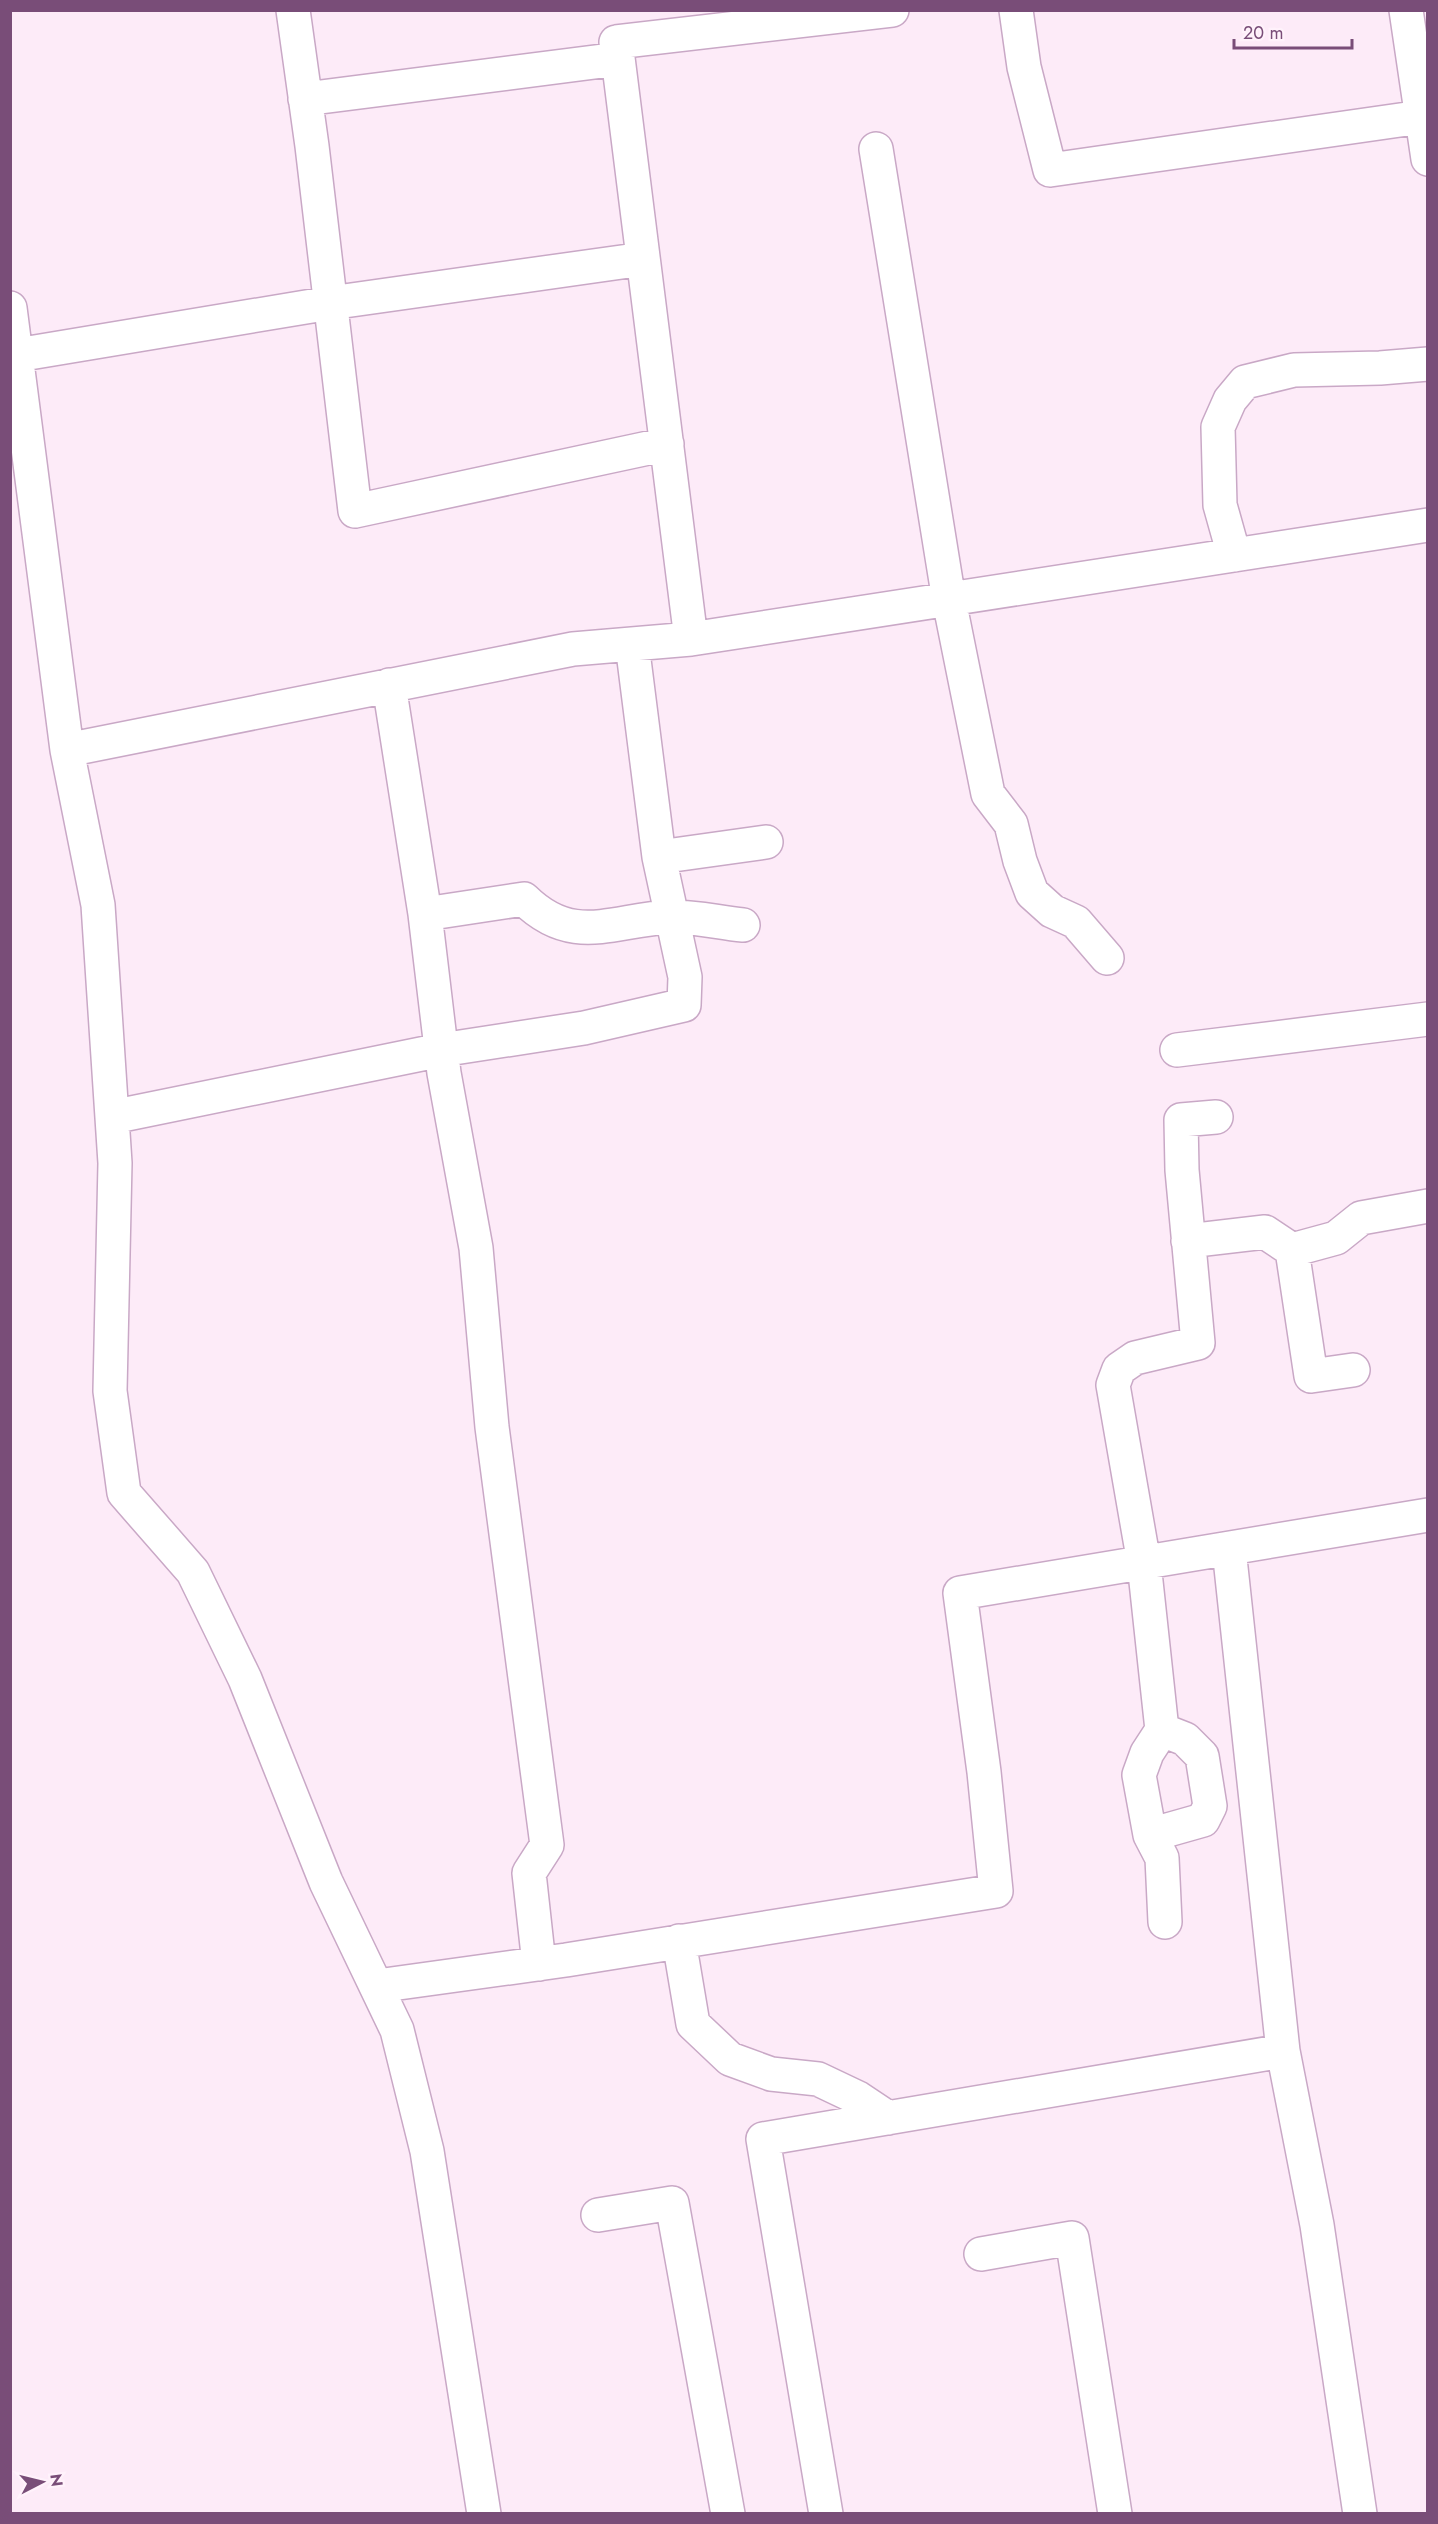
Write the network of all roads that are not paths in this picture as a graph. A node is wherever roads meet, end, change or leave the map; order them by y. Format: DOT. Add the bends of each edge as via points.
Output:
graph roads {
  1 [pos="292,10"];
  2 [pos="892,10"];
  3 [pos="1016,10"];
  4 [pos="1406,10"];
  5 [pos="618,59"];
  6 [pos="1422,97"];
  7 [pos="305,99"];
  8 [pos="876,148"];
  9 [pos="1428,159"];
  10 [pos="643,259"];
  11 [pos="330,303"];
  12 [pos="10,308"];
  13 [pos="17,355"];
  14 [pos="1428,364"];
  15 [pos="667,444"];
  16 [pos="1428,525"];
  17 [pos="1234,555"];
  18 [pos="950,600"];
  19 [pos="691,639"];
  20 [pos="632,644"];
  21 [pos="388,685"];
  22 [pos="67,750"];
  23 [pos="766,842"];
  24 [pos="659,857"];
  25 [pos="425,914"];
  26 [pos="671,917"];
  27 [pos="743,925"];
  28 [pos="1107,958"];
  29 [pos="1428,1019"];
  30 [pos="441,1050"];
  31 [pos="1177,1050"];
  32 [pos="112,1117"];
  33 [pos="1216,1117"];
  34 [pos="1428,1206"];
  35 [pos="1188,1240"];
  36 [pos="1292,1250"];
  37 [pos="1353,1370"];
  38 [pos="1428,1515"];
  39 [pos="1230,1549"];
  40 [pos="1144,1563"];
  41 [pos="1162,1730"];
  42 [pos="1150,1835"];
  43 [pos="1166,1922"];
  44 [pos="679,1941"];
  45 [pos="539,1964"];
  46 [pos="377,1986"];
  47 [pos="1283,2051"];
  48 [pos="888,2118"];
  49 [pos="598,2215"];
  50 [pos="981,2254"];
  51 [pos="484,2514"];
  52 [pos="728,2514"];
  53 [pos="826,2514"];
  54 [pos="1115,2514"];
  55 [pos="1360,2514"];
  1 -- 7 [label="street"];
  2 -- 5 [label="street" via="616,42"];
  3 -- 6 [label="street" via="1024,67 1050,170"];
  4 -- 6 [label="street"];
  5 -- 7 [label="street"];
  5 -- 10 [label="street"];
  6 -- 9 [label="street"];
  7 -- 11 [label="street"];
  8 -- 18 [label="street"];
  10 -- 11 [label="street"];
  10 -- 15 [label="street"];
  11 -- 13 [label="street"];
  11 -- 15 [label="street" via="355,511"];
  12 -- 13 [label="street"];
  13 -- 22 [label="street"];
  14 -- 17 [label="street" via="1294,370 1245,382 1230,400 1218,427 1221,505"];
  15 -- 19 [label="street"];
  16 -- 17 [label="street"];
  17 -- 18 [label="street"];
  18 -- 19 [label="street"];
  18 -- 28 [label="street" via="988,794 1011,824 1032,893 1052,911 1076,922"];
  19 -- 20 [label="street"];
  20 -- 21 [label="street" via="573,649"];
  20 -- 24 [label="street"];
  21 -- 22 [label="street"];
  21 -- 25 [label="street"];
  22 -- 32 [label="street" via="98,905"];
  23 -- 24 [label="street"];
  24 -- 26 [label="street"];
  25 -- 26 [label="street" via="524,899 542,917 582,929"];
  25 -- 30 [label="street"];
  26 -- 27 [label="street"];
  26 -- 30 [label="street" via="685,977 684,1005 584,1028"];
  29 -- 31 [label="street"];
  30 -- 32 [label="street"];
  30 -- 45 [label="street" via="476,1248 492,1427 547,1845 529,1873"];
  32 -- 46 [label="street" via="116,1163 110,1391 124,1493 193,1572 245,1679 326,1882"];
  33 -- 35 [label="street" via="1181,1120"];
  34 -- 36 [label="street" via="1361,1218 1336,1239"];
  35 -- 36 [label="street" via="1265,1232"];
  35 -- 40 [label="street" via="1198,1343 1135,1358 1119,1369 1113,1385"];
  36 -- 37 [label="street" via="1311,1376"];
  38 -- 39 [label="street"];
  39 -- 40 [label="street"];
  39 -- 47 [label="street"];
  40 -- 41 [label="street"];
  40 -- 44 [label="street" via="960,1593 996,1892"];
  41 -- 42 [label="street" via="1139,1775"];
  41 -- 42 [label="street" via="1185,1739 1202,1756 1210,1806 1203,1820"];
  42 -- 43 [label="street" via="1162,1858"];
  44 -- 45 [label="street"];
  44 -- 48 [label="street" via="693,2024 730,2059 771,2074 818,2079"];
  45 -- 46 [label="street"];
  46 -- 51 [label="street" via="397,2030 427,2151"];
  47 -- 48 [label="street"];
  47 -- 55 [label="street" via="1317,2225"];
  48 -- 53 [label="street" via="763,2139"];
  49 -- 52 [label="street" via="672,2203"];
  50 -- 54 [label="street" via="1072,2238"];
}
